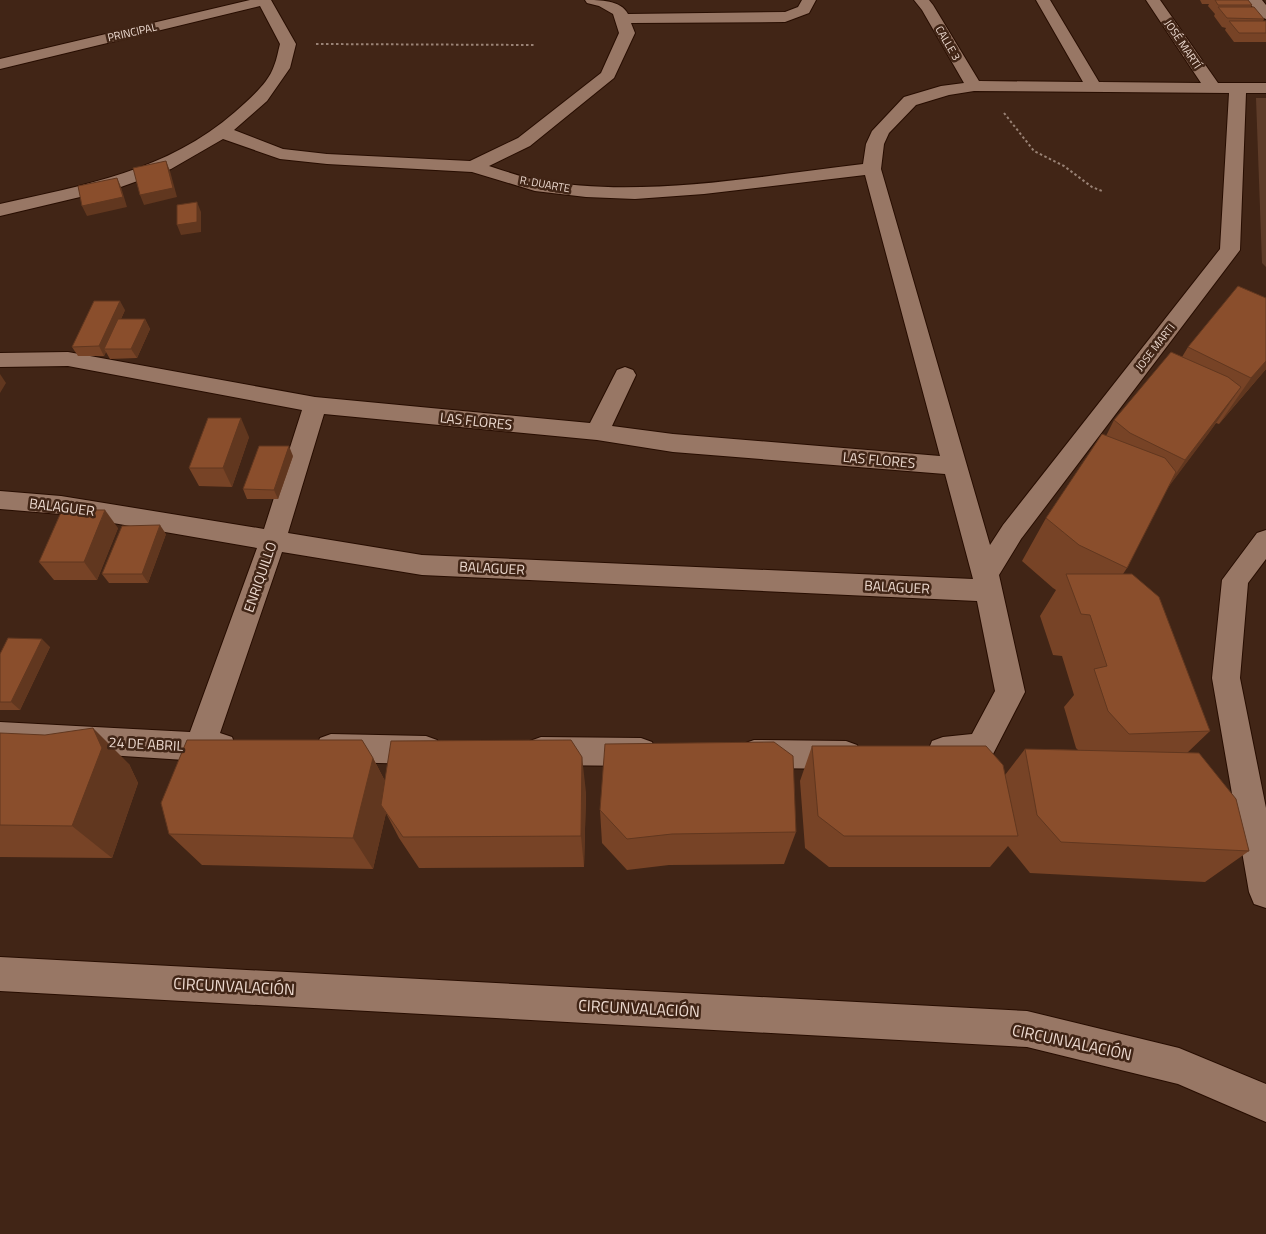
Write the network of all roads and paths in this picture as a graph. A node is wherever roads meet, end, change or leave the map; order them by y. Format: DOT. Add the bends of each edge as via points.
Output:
graph roads {
  1 [pos="264,0"];
  2 [pos="592,0"];
  3 [pos="676,0"];
  4 [pos="809,0"];
  5 [pos="921,0"];
  6 [pos="1043,0"];
  7 [pos="1153,0"];
  8 [pos="1254,0"];
  9 [pos="1266,14"];
  10 [pos="623,18"];
  11 [pos="670,18"];
  12 [pos="288,44"];
  13 [pos="536,45"];
  14 [pos="0,64"];
  15 [pos="982,86"];
  16 [pos="1094,87"];
  17 [pos="1213,88"];
  18 [pos="1238,88"];
  19 [pos="1266,88"];
  20 [pos="222,132"];
  21 [pos="473,167"];
  22 [pos="872,169"];
  23 [pos="1102,190"];
  24 [pos="0,210"];
  25 [pos="0,360"];
  26 [pos="625,375"];
  27 [pos="315,405"];
  28 [pos="597,432"];
  29 [pos="955,466"];
  30 [pos="0,500"];
  31 [pos="274,540"];
  32 [pos="1266,540"];
  33 [pos="987,582"];
  34 [pos="0,735"];
  35 [pos="200,747"];
  36 [pos="250,747"];
  37 [pos="299,748"];
  38 [pos="448,750"];
  39 [pos="518,751"];
  40 [pos="667,753"];
  41 [pos="727,754"];
  42 [pos="915,755"];
  43 [pos="876,756"];
  44 [pos="1266,892"];
  45 [pos="0,974"];
  46 [pos="1266,1103"];
  1 -- 12 [label="street"];
  1 -- 14 [label="street, PRINCIPAL"];
  2 -- 10 [label="street" via="603,2 620,12"];
  3 -- 11 [label="street"];
  4 -- 11 [label="street" via="808,8 802,13 784,17"];
  5 -- 15 [label="street, CALLE 3"];
  6 -- 16 [label="street"];
  7 -- 17 [label="street, JOSÉ MARTÍ"];
  8 -- 9 [label="street"];
  10 -- 11 [label="street"];
  10 -- 21 [label="street" via="627,33 608,75 524,142"];
  12 -- 13 [label="path"];
  12 -- 20 [label="street" via="282,68 261,97"];
  15 -- 16 [label="street"];
  15 -- 22 [label="street" via="947,90 910,101 881,131 875,144"];
  15 -- 23 [label="path" via="1034,151"];
  16 -- 17 [label="street"];
  17 -- 18 [label="street"];
  18 -- 19 [label="street"];
  18 -- 33 [label="street, JOSE MARTI" via="1230,250 1012,532"];
  20 -- 21 [label="street, R. DUARTE" via="280,154 327,160"];
  20 -- 24 [label="street" via="165,165 111,184"];
  21 -- 22 [label="street, R. DUARTE" via="535,185 635,193"];
  22 -- 29 [label="street"];
  25 -- 27 [label="street, LAS FLORES" via="68,359"];
  26 -- 28 [label="street"];
  27 -- 28 [label="street, LAS FLORES"];
  27 -- 31 [label="street, ENRIQUILLO"];
  28 -- 29 [label="street, LAS FLORES" via="673,443"];
  29 -- 33 [label="street"];
  30 -- 31 [label="street, BALAGUER" via="61,505"];
  31 -- 33 [label="street, BALAGUER" via="422,565"];
  31 -- 35 [label="street, ENRIQUILLO"];
  32 -- 44 [label="street" via="1235,580 1226,678"];
  33 -- 42 [label="street" via="1010,692 980,746"];
  34 -- 35 [label="street, 24 DE ABRIL"];
  35 -- 36 [label="street, 24 DE ABRIL"];
  37 -- 38 [label="street"];
  39 -- 40 [label="street"];
  41 -- 43 [label="street"];
  45 -- 46 [label="street, CIRCUNVALACIÓN" via="1027,1029 1179,1066"];
}
